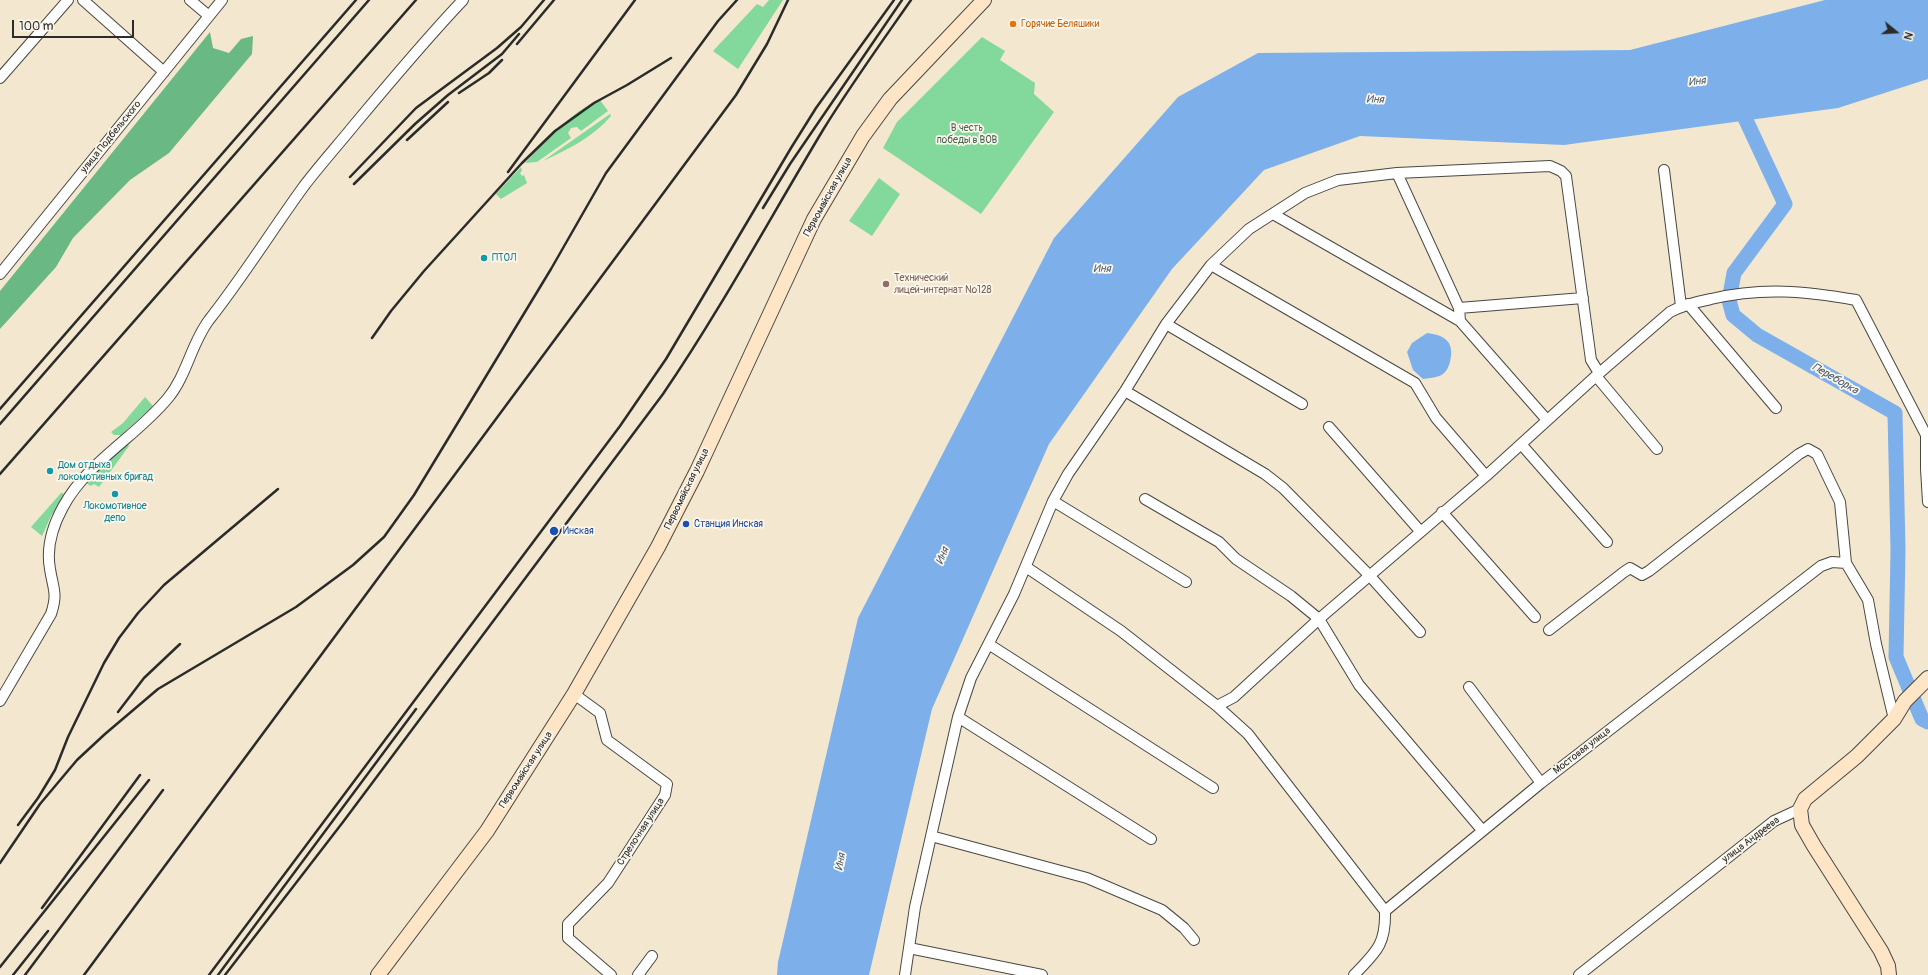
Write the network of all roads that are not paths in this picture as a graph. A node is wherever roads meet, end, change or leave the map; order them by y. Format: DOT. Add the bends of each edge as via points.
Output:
graph roads {
  1 [pos="68,0"];
  2 [pos="83,0"];
  3 [pos="190,0"];
  4 [pos="222,0"];
  5 [pos="463,0"];
  6 [pos="984,0"];
  7 [pos="209,16"];
  8 [pos="164,72"];
  9 [pos="0,78"];
  10 [pos="1664,170"];
  11 [pos="1397,173"];
  12 [pos="1273,214"];
  13 [pos="1211,264"];
  14 [pos="0,274"];
  15 [pos="1583,298"];
  16 [pos="1684,305"];
  17 [pos="1459,308"];
  18 [pos="1460,321"];
  19 [pos="1166,324"];
  20 [pos="1598,374"];
  21 [pos="1125,391"];
  22 [pos="1302,404"];
  23 [pos="1776,408"];
  24 [pos="1547,420"];
  25 [pos="1329,427"];
  26 [pos="1927,435"];
  27 [pos="1521,444"];
  28 [pos="1657,449"];
  29 [pos="1486,476"];
  30 [pos="1145,499"];
  31 [pos="1052,501"];
  32 [pos="1928,502"];
  33 [pos="1442,512"];
  34 [pos="1420,531"];
  35 [pos="1607,542"];
  36 [pos="1846,563"];
  37 [pos="1026,567"];
  38 [pos="1369,575"];
  39 [pos="1186,582"];
  40 [pos="1536,616"];
  41 [pos="1318,619"];
  42 [pos="1549,630"];
  43 [pos="1420,632"];
  44 [pos="990,645"];
  45 [pos="1925,681"];
  46 [pos="1468,687"];
  47 [pos="574,694"];
  48 [pos="0,701"];
  49 [pos="1217,706"];
  50 [pos="958,717"];
  51 [pos="1894,719"];
  52 [pos="1541,783"];
  53 [pos="1213,788"];
  54 [pos="1800,809"];
  55 [pos="1482,830"];
  56 [pos="931,836"];
  57 [pos="1151,839"];
  58 [pos="1385,911"];
  59 [pos="1194,940"];
  60 [pos="909,948"];
  61 [pos="652,956"];
  62 [pos="378,975"];
  63 [pos="611,975"];
  64 [pos="638,975"];
  65 [pos="905,975"];
  66 [pos="1042,975"];
  67 [pos="1354,975"];
  68 [pos="1579,975"];
  69 [pos="1889,975"];
  1 -- 9 [label="street"];
  2 -- 8 [label="street"];
  3 -- 7 [label="street"];
  4 -- 7 [label="street, улица Подбельского"];
  5 -- 48 [label="street" via="415,51 303,188 210,320 189,358 183,376 169,397 83,477 63,507 48,544 56,600 51,614"];
  6 -- 47 [label="main road, Первомайская улица" via="890,99 841,172 814,219 697,471 658,547"];
  7 -- 8 [label="street, улица Подбельского"];
  8 -- 14 [label="street, улица Подбельского"];
  10 -- 16 [label="street"];
  11 -- 12 [label="street" via="1338,180 1305,193"];
  11 -- 15 [label="street" via="1550,166 1561,171 1566,176"];
  11 -- 17 [label="street"];
  12 -- 13 [label="street" via="1249,228"];
  12 -- 18 [label="street"];
  13 -- 19 [label="street"];
  13 -- 29 [label="street" via="1415,384 1436,418"];
  15 -- 17 [label="street"];
  15 -- 20 [label="street" via="1591,360"];
  16 -- 20 [label="street" via="1670,312"];
  16 -- 23 [label="street"];
  16 -- 26 [label="street" via="1764,290 1856,300"];
  17 -- 18 [label="street"];
  18 -- 24 [label="street"];
  19 -- 21 [label="street"];
  19 -- 22 [label="street"];
  20 -- 24 [label="street"];
  20 -- 28 [label="street"];
  21 -- 31 [label="street"];
  21 -- 38 [label="street" via="1265,474 1283,488"];
  24 -- 27 [label="street"];
  25 -- 34 [label="street"];
  26 -- 32 [label="street"];
  27 -- 29 [label="street"];
  27 -- 35 [label="street"];
  29 -- 33 [label="street"];
  30 -- 41 [label="street" via="1219,542 1236,559 1291,596"];
  31 -- 37 [label="street"];
  31 -- 39 [label="street"];
  33 -- 34 [label="street"];
  33 -- 40 [label="street"];
  34 -- 38 [label="street"];
  36 -- 42 [label="street" via="1840,502 1817,454 1808,449 1650,571 1642,575 1630,568"];
  36 -- 51 [label="street" via="1868,600"];
  36 -- 52 [label="street, Мостовая улица" via="1832,562 1821,566"];
  37 -- 44 [label="street"];
  37 -- 49 [label="street" via="1121,631"];
  38 -- 41 [label="street"];
  38 -- 43 [label="street"];
  41 -- 49 [label="street" via="1234,697"];
  41 -- 55 [label="street" via="1359,685"];
  44 -- 50 [label="street" via="971,678"];
  44 -- 53 [label="street"];
  45 -- 51 [label="main road, улица Андреева" via="1905,701"];
  46 -- 52 [label="street"];
  47 -- 62 [label="main road, Первомайская улица" via="486,831"];
  47 -- 63 [label="street, Стрелочная улица" via="600,712 607,740 667,784 665,795 608,883 568,924 568,938"];
  49 -- 58 [label="street" via="1248,734"];
  50 -- 56 [label="street"];
  50 -- 57 [label="street"];
  51 -- 54 [label="main road, улица Андреева" via="1858,756 1805,799"];
  52 -- 55 [label="street, Мостовая улица"];
  54 -- 68 [label="street, улица Андреева" via="1774,821"];
  54 -- 69 [label="main road" via="1802,825 1881,951"];
  55 -- 58 [label="street, Мостовая улица"];
  56 -- 59 [label="street" via="1087,878 1162,910"];
  56 -- 60 [label="street"];
  58 -- 67 [label="street" via="1382,941 1374,954"];
  60 -- 65 [label="street"];
  60 -- 66 [label="street"];
  61 -- 64 [label="street"];
}
